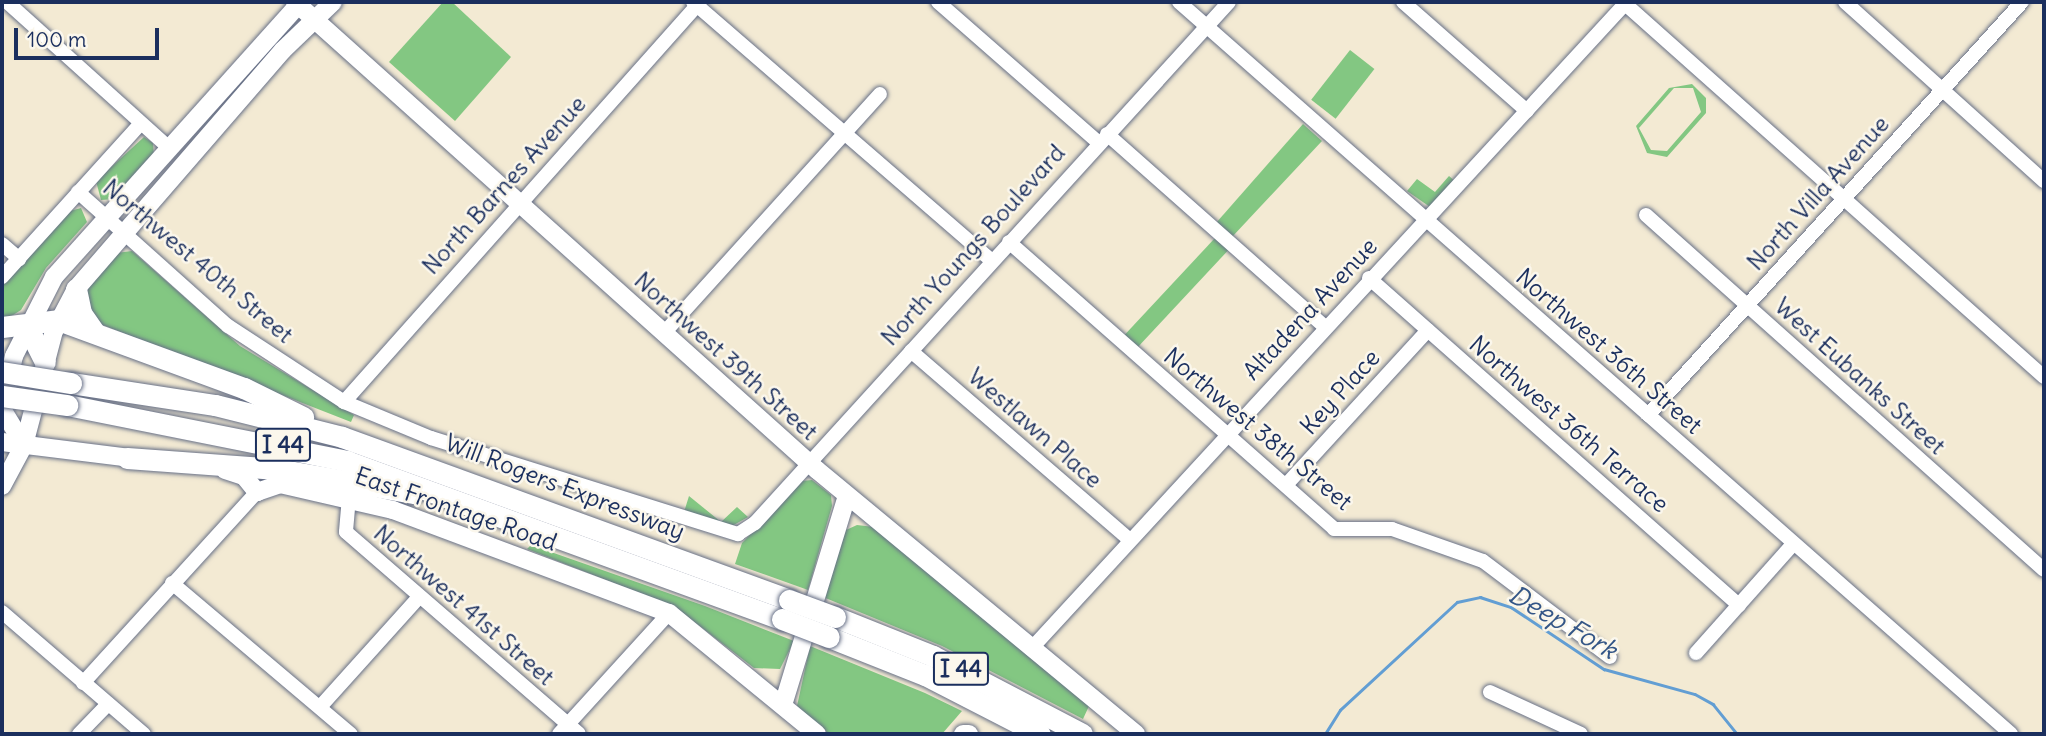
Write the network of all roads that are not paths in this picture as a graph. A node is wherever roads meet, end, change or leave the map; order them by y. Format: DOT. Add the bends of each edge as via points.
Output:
graph roads {
  1 [pos="7,2"];
  2 [pos="333,2"];
  3 [pos="938,2"];
  4 [pos="1179,2"];
  5 [pos="1229,2"];
  6 [pos="1404,2"];
  7 [pos="1845,2"];
  8 [pos="2021,2"];
  9 [pos="298,3"];
  10 [pos="697,3"];
  11 [pos="1624,3"];
  12 [pos="314,18"];
  13 [pos="1206,26"];
  14 [pos="1942,89"];
  15 [pos="880,94"];
  16 [pos="211,100"];
  17 [pos="1527,111"];
  18 [pos="141,123"];
  19 [pos="845,134"];
  20 [pos="1103,139"];
  21 [pos="168,147"];
  22 [pos="200,150"];
  23 [pos="2044,181"];
  24 [pos="78,192"];
  25 [pos="157,197"];
  26 [pos="1844,197"];
  27 [pos="519,203"];
  28 [pos="1646,215"];
  29 [pos="107,218"];
  30 [pos="1426,220"];
  31 [pos="125,234"];
  32 [pos="1009,242"];
  33 [pos="2,244"];
  34 [pos="19,259"];
  35 [pos="992,261"];
  36 [pos="2,277"];
  37 [pos="1369,278"];
  38 [pos="76,289"];
  39 [pos="1747,305"];
  40 [pos="58,320"];
  41 [pos="27,326"];
  42 [pos="1324,326"];
  43 [pos="2,327"];
  44 [pos="1428,330"];
  45 [pos="95,333"];
  46 [pos="664,333"];
  47 [pos="911,351"];
  48 [pos="45,362"];
  49 [pos="2,372"];
  50 [pos="2044,377"];
  51 [pos="2,396"];
  52 [pos="344,402"];
  53 [pos="2,410"];
  54 [pos="1648,415"];
  55 [pos="1226,434"];
  56 [pos="342,436"];
  57 [pos="2,442"];
  58 [pos="24,445"];
  59 [pos="50,450"];
  60 [pos="127,458"];
  61 [pos="808,462"];
  62 [pos="14,467"];
  63 [pos="1286,485"];
  64 [pos="2,486"];
  65 [pos="257,492"];
  66 [pos="847,496"];
  67 [pos="349,497"];
  68 [pos="493,509"];
  69 [pos="755,523"];
  70 [pos="1129,539"];
  71 [pos="1793,544"];
  72 [pos="2044,570"];
  73 [pos="173,583"];
  74 [pos="418,598"];
  75 [pos="1739,605"];
  76 [pos="786,610"];
  77 [pos="2,612"];
  78 [pos="669,612"];
  79 [pos="832,627"];
  80 [pos="1031,649"];
  81 [pos="1696,653"];
  82 [pos="1610,657"];
  83 [pos="796,665"];
  84 [pos="751,677"];
  85 [pos="83,683"];
  86 [pos="1490,692"];
  87 [pos="108,704"];
  88 [pos="783,705"];
  89 [pos="320,707"];
  90 [pos="569,731"];
  91 [pos="79,734"];
  92 [pos="144,734"];
  93 [pos="351,734"];
  94 [pos="817,734"];
  95 [pos="963,734"];
  96 [pos="969,734"];
  97 [pos="1040,734"];
  98 [pos="1082,734"];
  99 [pos="1136,734"];
  100 [pos="1581,734"];
  101 [pos="2011,734"];
  1 -- 18 [label="street"];
  2 -- 12 [label="main road"];
  3 -- 20 [label="street"];
  4 -- 13 [label="street, Northwest 36th Street"];
  5 -- 13 [label="street, North Youngs Boulevard"];
  6 -- 17 [label="street"];
  7 -- 14 [label="street"];
  8 -- 14 [label="street, North Villa Avenue"];
  9 -- 12 [label="main road, Northwest 39th Street"];
  9 -- 16 [label="main road"];
  10 -- 19 [label="street"];
  10 -- 27 [label="street, North Barnes Avenue"];
  11 -- 17 [label="street, Altadena Avenue"];
  11 -- 26 [label="street"];
  12 -- 22 [label="main road"];
  12 -- 27 [label="main road, Northwest 39th Street"];
  13 -- 20 [label="street, North Youngs Boulevard"];
  13 -- 30 [label="street, Northwest 36th Street"];
  14 -- 23 [label="street"];
  14 -- 26 [label="street, North Villa Avenue"];
  15 -- 19 [label="street"];
  16 -- 21 [label="main road"];
  16 -- 22 [label="main road"];
  17 -- 30 [label="street, Altadena Avenue"];
  18 -- 21 [label="street"];
  18 -- 24 [label="street"];
  19 -- 35 [label="street"];
  19 -- 46 [label="street"];
  20 -- 32 [label="street, North Youngs Boulevard"];
  20 -- 42 [label="street"];
  21 -- 25 [label="main road"];
  21 -- 29 [label="main road"];
  22 -- 25 [label="main road"];
  24 -- 29 [label="street, Northwest 40th Street"];
  24 -- 34 [label="street"];
  25 -- 31 [label="main road"];
  26 -- 39 [label="street, North Villa Avenue"];
  26 -- 50 [label="street"];
  27 -- 46 [label="main road, Northwest 39th Street"];
  27 -- 52 [label="street, North Barnes Avenue"];
  28 -- 39 [label="street, West Eubanks Street"];
  29 -- 31 [label="street, Northwest 40th Street"];
  29 -- 41 [label="main road" via="54,277"];
  30 -- 37 [label="street, Altadena Avenue"];
  30 -- 54 [label="street, Northwest 36th Street"];
  31 -- 38 [label="main road"];
  31 -- 52 [label="street, Northwest 40th Street" via="247,341"];
  32 -- 35 [label="street, North Youngs Boulevard"];
  32 -- 55 [label="street, Northwest 38th Street"];
  33 -- 34 [label="street"];
  34 -- 36 [label="street"];
  35 -- 47 [label="street, North Youngs Boulevard"];
  37 -- 42 [label="street, Altadena Avenue"];
  37 -- 44 [label="street, Northwest 36th Terrace"];
  38 -- 40 [label="main road"];
  38 -- 45 [label="highway" via="80,313"];
  39 -- 54 [label="street, North Villa Avenue"];
  39 -- 72 [label="street, West Eubanks Street"];
  40 -- 41 [label="highway"];
  40 -- 45 [label="highway"];
  40 -- 48 [label="main road"];
  41 -- 43 [label="highway"];
  41 -- 48 [label="highway"];
  41 -- 53 [label="main road"];
  42 -- 55 [label="street, Altadena Avenue"];
  44 -- 63 [label="street, Key Place"];
  44 -- 75 [label="street, Northwest 36th Terrace"];
  45 -- 56 [label="highway" via="244,388"];
  46 -- 61 [label="main road, Northwest 39th Street"];
  47 -- 61 [label="street, North Youngs Boulevard"];
  47 -- 70 [label="street, Westlawn Place"];
  48 -- 58 [label="main road"];
  49 -- 56 [label="highway, Will Rogers Expressway / I 44, bridge" via="215,405"];
  51 -- 68 [label="highway, Will Rogers Expressway / I 44, bridge" via="267,441"];
  52 -- 69 [label="street, Northwest 40th Street" via="431,438 721,533 738,534"];
  53 -- 58 [label="main road"];
  54 -- 71 [label="street, Northwest 36th Street"];
  55 -- 63 [label="street, Northwest 38th Street"];
  55 -- 70 [label="street, Altadena Avenue"];
  56 -- 76 [label="highway, Will Rogers Expressway / I 44"];
  57 -- 58 [label="main road"];
  58 -- 59 [label="main road"];
  58 -- 62 [label="main road"];
  59 -- 60 [label="main road"];
  59 -- 62 [label="main road"];
  60 -- 65 [label="main road" via="237,472"];
  60 -- 68 [label="highway" via="290,470"];
  61 -- 66 [label="main road, Northwest 39th Street"];
  61 -- 69 [label="street, North Youngs Boulevard"];
  62 -- 64 [label="main road"];
  63 -- 82 [label="street, Northwest 38th Street" via="1334,529 1392,529 1483,561"];
  65 -- 67 [label="main road, East Frontage Road" via="279,484"];
  65 -- 73 [label="street"];
  66 -- 80 [label="main road, Northwest 39th Street"];
  66 -- 83 [label="main road"];
  67 -- 74 [label="street, Northwest 41st Street" via="346,532"];
  67 -- 78 [label="main road, East Frontage Road"];
  68 -- 76 [label="highway, Will Rogers Expressway / I 44"];
  70 -- 80 [label="street, Altadena Avenue"];
  71 -- 75 [label="street"];
  71 -- 101 [label="street, Northwest 36th Street"];
  73 -- 85 [label="street"];
  73 -- 89 [label="street"];
  74 -- 89 [label="street"];
  74 -- 90 [label="street, Northwest 41st Street"];
  75 -- 81 [label="street"];
  76 -- 79 [label="highway, Will Rogers Expressway / I 44, bridge"];
  77 -- 85 [label="street"];
  78 -- 84 [label="main road, East Frontage Road"];
  78 -- 90 [label="street"];
  79 -- 97 [label="highway, Will Rogers Expressway / I 44"];
  79 -- 98 [label="highway, Will Rogers Expressway / I 44" via="944,661"];
  80 -- 99 [label="main road, Northwest 39th Street"];
  83 -- 84 [label="main road" via="776,679"];
  83 -- 88 [label="main road"];
  84 -- 88 [label="main road, East Frontage Road"];
  85 -- 87 [label="street"];
  86 -- 100 [label="street"];
  87 -- 91 [label="street"];
  87 -- 92 [label="street"];
  88 -- 94 [label="main road"];
  89 -- 93 [label="street"];
  95 -- 96 [label="main road"];
}
